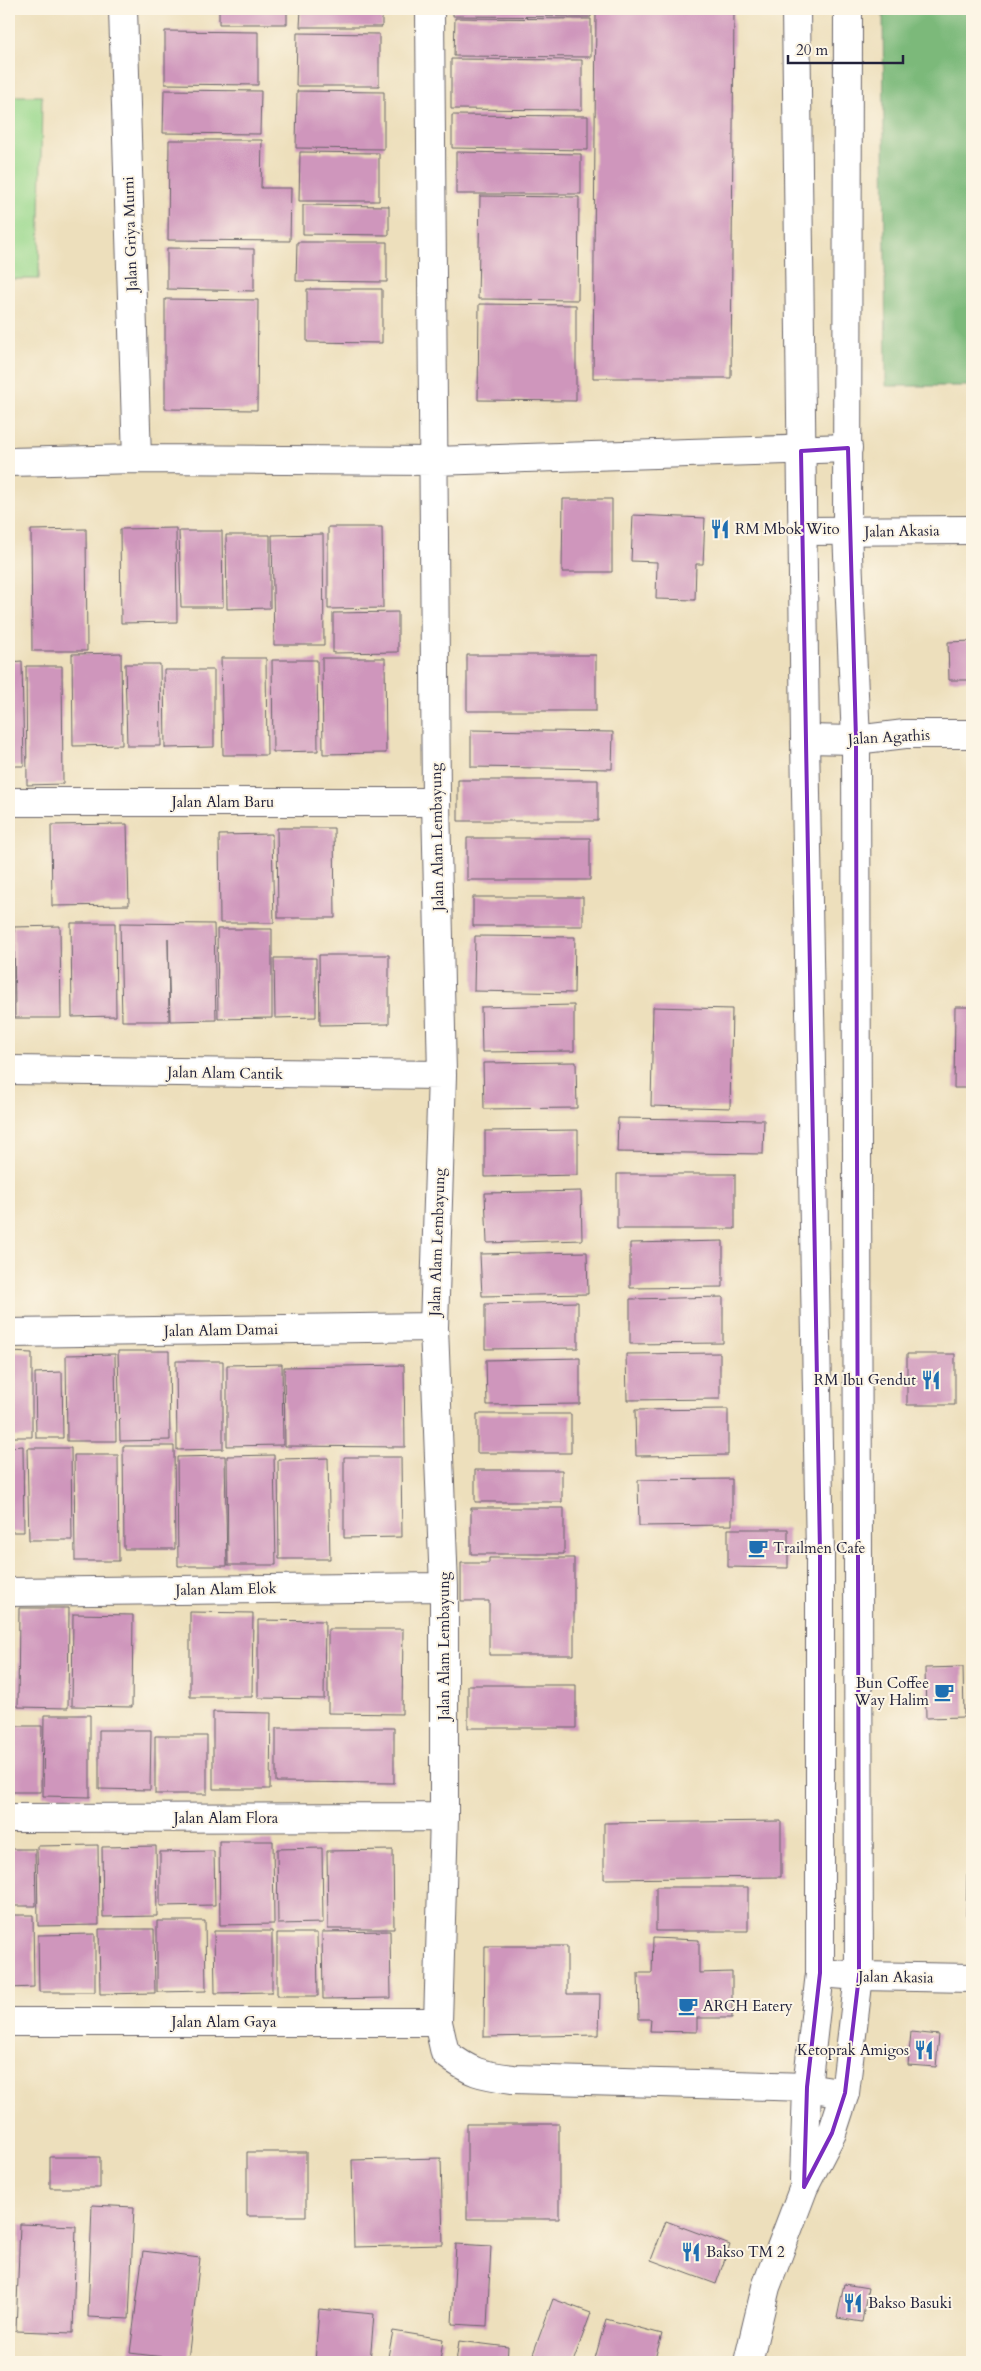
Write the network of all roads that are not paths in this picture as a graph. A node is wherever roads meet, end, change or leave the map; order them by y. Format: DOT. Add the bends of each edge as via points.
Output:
graph roads {
  1 [pos="123,9"];
  2 [pos="430,9"];
  3 [pos="796,9"];
  4 [pos="848,9"];
  5 [pos="848,448"];
  6 [pos="801,451"];
  7 [pos="138,459"];
  8 [pos="433,461"];
  9 [pos="9,462"];
  10 [pos="972,530"];
  11 [pos="802,531"];
  12 [pos="847,532"];
  13 [pos="972,734"];
  14 [pos="805,739"];
  15 [pos="856,740"];
  16 [pos="9,802"];
  17 [pos="436,802"];
  18 [pos="9,1070"];
  19 [pos="442,1075"];
  20 [pos="434,1326"];
  21 [pos="9,1333"];
  22 [pos="444,1587"];
  23 [pos="9,1592"];
  24 [pos="444,1817"];
  25 [pos="9,1818"];
  26 [pos="820,1973"];
  27 [pos="860,1976"];
  28 [pos="972,1978"];
  29 [pos="9,2022"];
  30 [pos="438,2022"];
  31 [pos="807,2087"];
  32 [pos="846,2093"];
  33 [pos="804,2186"];
  34 [pos="748,2362"];
  1 -- 7 [label="street, Jalan Griya Murni"];
  2 -- 8 [label="street, Jalan Alam Lembayung"];
  3 -- 6 [label="street"];
  4 -- 5 [label="street"];
  5 -- 6 [label="street"];
  5 -- 12 [label="street"];
  6 -- 8 [label="street"];
  6 -- 11 [label="street"];
  7 -- 8 [label="street"];
  7 -- 9 [label="street"];
  8 -- 17 [label="street, Jalan Alam Lembayung"];
  10 -- 12 [label="street, Jalan Akasia"];
  11 -- 12 [label="street, Jalan Akasia"];
  11 -- 14 [label="street"];
  12 -- 15 [label="street"];
  13 -- 15 [label="street, Jalan Agathis" via="905,734"];
  14 -- 15 [label="street, Jalan Agathis"];
  14 -- 26 [label="street" via="820,1554"];
  15 -- 27 [label="street"];
  16 -- 17 [label="street, Jalan Alam Baru"];
  17 -- 19 [label="street, Jalan Alam Lembayung"];
  18 -- 19 [label="street, Jalan Alam Cantik"];
  19 -- 20 [label="street, Jalan Alam Lembayung"];
  20 -- 21 [label="street, Jalan Alam Damai"];
  20 -- 22 [label="street, Jalan Alam Lembayung"];
  22 -- 23 [label="street, Jalan Alam Elok"];
  22 -- 24 [label="street, Jalan Alam Lembayung"];
  24 -- 25 [label="street, Jalan Alam Flora"];
  24 -- 30 [label="street, Jalan Alam Lembayung"];
  26 -- 27 [label="street, Jalan Akasia"];
  26 -- 31 [label="street"];
  27 -- 28 [label="street, Jalan Akasia"];
  27 -- 32 [label="street"];
  29 -- 30 [label="street, Jalan Alam Gaya"];
  30 -- 31 [label="street, Jalan Alam Lembayung" via="445,2053 465,2068 487,2076"];
  31 -- 32 [label="street, Jalan Alam Lembayung"];
  31 -- 33 [label="street"];
  32 -- 33 [label="street" via="832,2133"];
  33 -- 34 [label="street" via="766,2287"];
}
